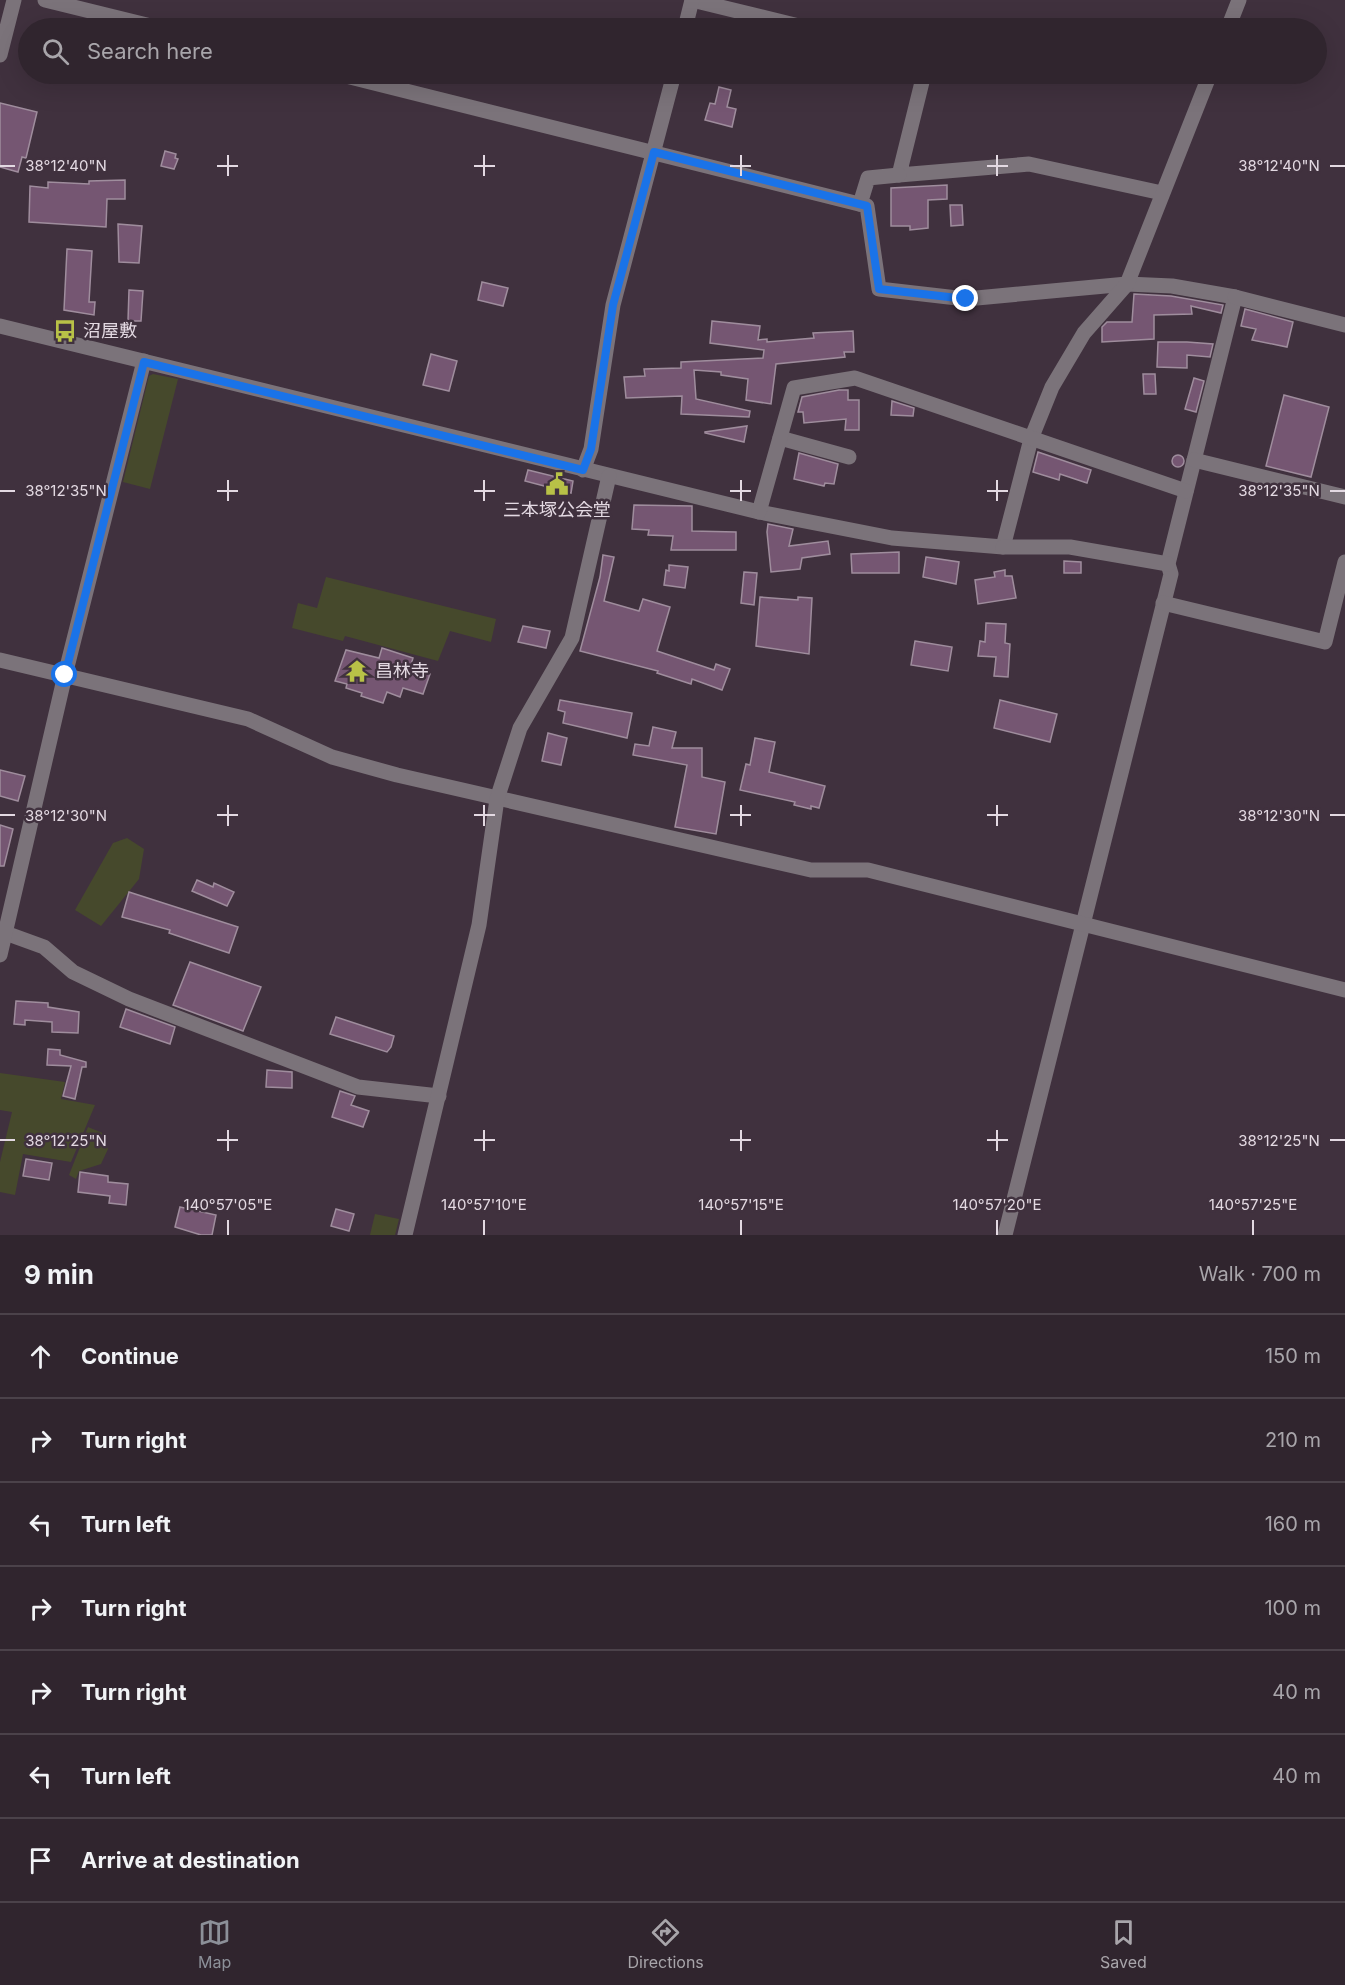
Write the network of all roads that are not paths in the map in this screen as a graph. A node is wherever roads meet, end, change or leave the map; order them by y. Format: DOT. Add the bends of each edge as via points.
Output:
graph roads {
  1 [pos="14,0"];
  2 [pos="45,0"];
  3 [pos="692,0"];
  4 [pos="1239,0"];
  5 [pos="118,18"];
  6 [pos="688,18"];
  7 [pos="766,18"];
  8 [pos="1232,18"];
  9 [pos="0,55"];
  10 [pos="379,84"];
  11 [pos="671,84"];
  12 [pos="922,84"];
  13 [pos="1206,84"];
  14 [pos="654,152"];
  15 [pos="899,175"];
  16 [pos="1162,194"];
  17 [pos="860,204"];
  18 [pos="1127,284"];
  19 [pos="1235,297"];
  20 [pos="1345,325"];
  21 [pos="0,326"];
  22 [pos="144,362"];
  23 [pos="780,438"];
  24 [pos="1031,439"];
  25 [pos="849,457"];
  26 [pos="1194,460"];
  27 [pos="583,470"];
  28 [pos="609,476"];
  29 [pos="1186,491"];
  30 [pos="1345,497"];
  31 [pos="759,512"];
  32 [pos="1003,547"];
  33 [pos="1345,561"];
  34 [pos="1168,564"];
  35 [pos="1163,603"];
  36 [pos="0,660"];
  37 [pos="65,675"];
  38 [pos="497,799"];
  39 [pos="1081,924"];
  40 [pos="3,933"];
  41 [pos="0,955"];
  42 [pos="1345,990"];
  43 [pos="439,1096"];
  44 [pos="405,1235"];
  45 [pos="1005,1235"];
  1 -- 9 [label="street"];
  2 -- 5 [label="street"];
  3 -- 6 [label="street"];
  3 -- 7 [label="street"];
  4 -- 8 [label="street"];
  10 -- 14 [label="street"];
  11 -- 14 [label="street"];
  12 -- 15 [label="street"];
  13 -- 16 [label="street"];
  14 -- 17 [label="street"];
  14 -- 27 [label="street" via="613,305 593,440"];
  15 -- 16 [label="street" via="1029,164"];
  15 -- 17 [label="street" via="868,178"];
  16 -- 18 [label="street"];
  17 -- 18 [label="street" via="867,206 879,289 966,299"];
  18 -- 19 [label="street" via="1172,286"];
  18 -- 24 [label="street" via="1083,333 1052,387"];
  19 -- 20 [label="street"];
  19 -- 26 [label="street"];
  21 -- 22 [label="street"];
  22 -- 27 [label="street"];
  22 -- 37 [label="street"];
  23 -- 24 [label="street" via="794,388 855,378"];
  23 -- 25 [label="street"];
  23 -- 31 [label="street"];
  24 -- 29 [label="street"];
  24 -- 32 [label="street"];
  26 -- 29 [label="street"];
  26 -- 30 [label="street"];
  27 -- 28 [label="street"];
  28 -- 31 [label="street"];
  28 -- 38 [label="street" via="572,638 520,728"];
  29 -- 34 [label="street"];
  31 -- 32 [label="street" via="892,538"];
  32 -- 34 [label="street" via="1070,547"];
  33 -- 35 [label="street" via="1325,642"];
  34 -- 35 [label="street" via="1171,574"];
  35 -- 39 [label="street"];
  36 -- 37 [label="street"];
  37 -- 38 [label="street" via="248,719 332,757"];
  37 -- 40 [label="street"];
  38 -- 39 [label="street" via="811,870 868,870"];
  38 -- 43 [label="street" via="479,925"];
  39 -- 42 [label="street"];
  39 -- 45 [label="street"];
  40 -- 41 [label="street"];
  40 -- 43 [label="street" via="44,947 73,972 129,999 358,1087"];
  43 -- 44 [label="street"];
}
